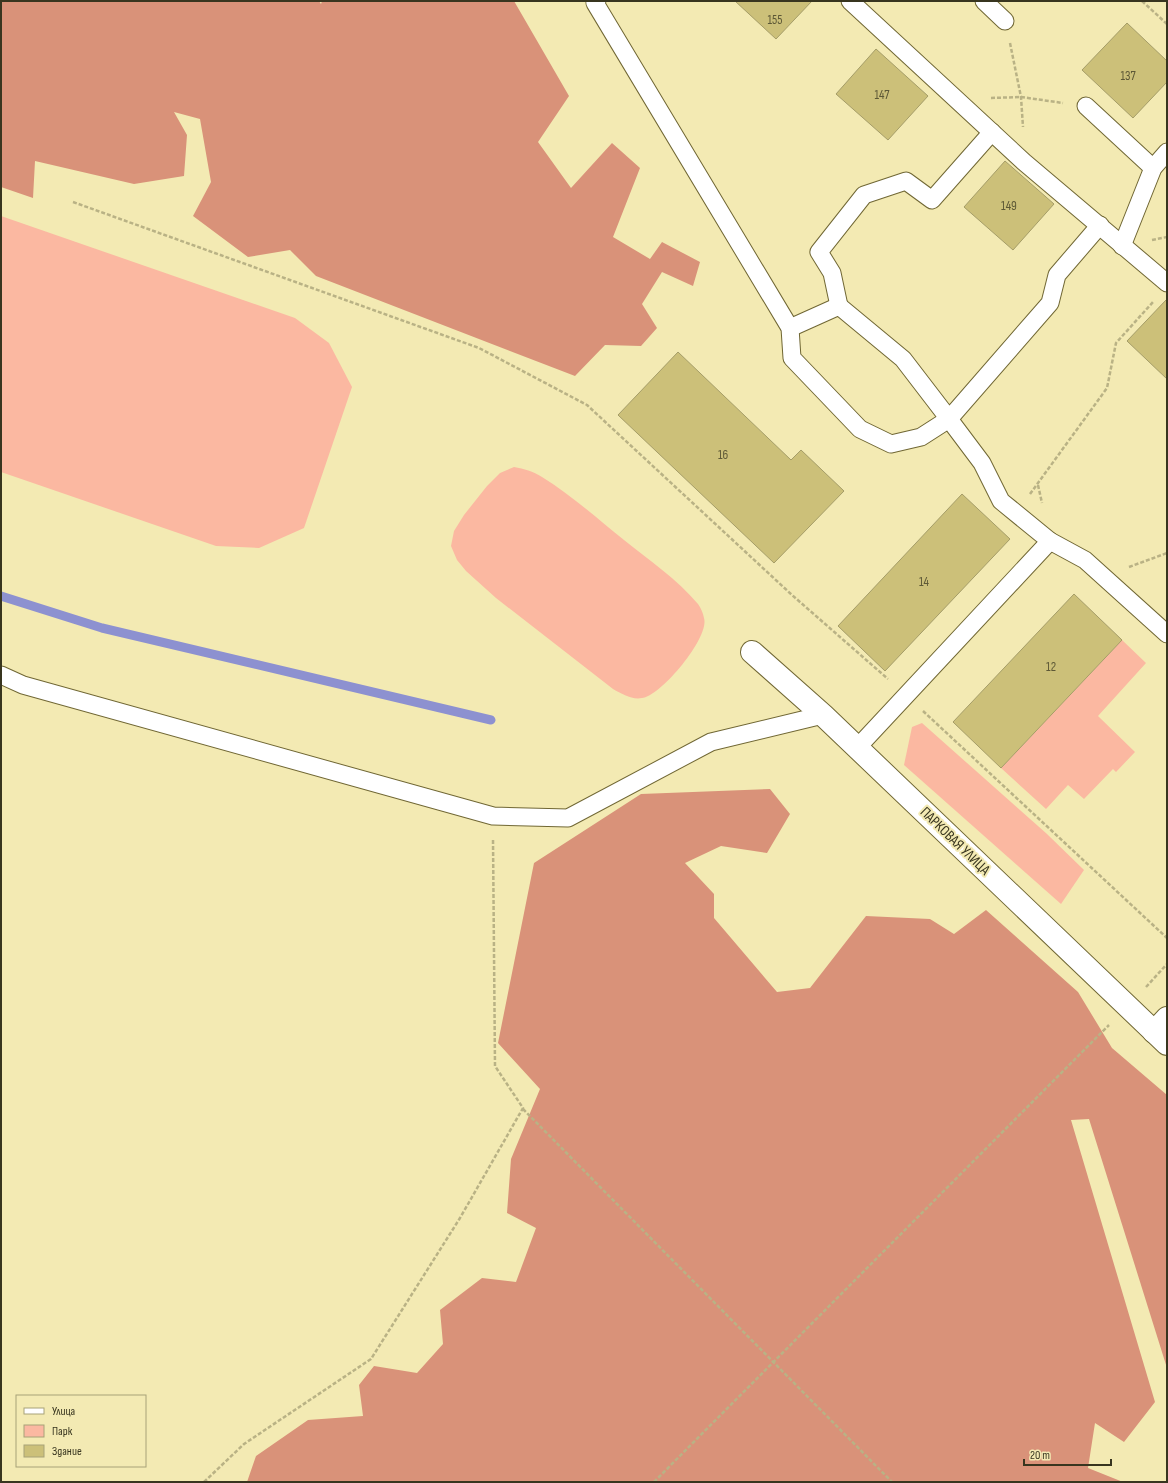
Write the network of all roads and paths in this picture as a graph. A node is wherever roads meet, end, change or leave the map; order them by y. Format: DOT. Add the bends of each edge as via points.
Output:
graph roads {
  1 [pos="984,1"];
  2 [pos="1142,1"];
  3 [pos="595,2"];
  4 [pos="856,3"];
  5 [pos="1005,21"];
  6 [pos="1167,24"];
  7 [pos="1021,97"];
  8 [pos="954,98"];
  9 [pos="1086,106"];
  10 [pos="992,132"];
  11 [pos="1167,152"];
  12 [pos="1024,162"];
  13 [pos="1153,168"];
  14 [pos="73,202"];
  15 [pos="1100,225"];
  16 [pos="1122,246"];
  17 [pos="1167,283"];
  18 [pos="1157,298"];
  19 [pos="840,306"];
  20 [pos="790,328"];
  21 [pos="949,418"];
  22 [pos="1016,513"];
  23 [pos="1050,541"];
  24 [pos="1167,634"];
  25 [pos="752,652"];
  26 [pos="1,675"];
  27 [pos="906,695"];
  28 [pos="823,715"];
  29 [pos="857,748"];
  30 [pos="493,816"];
  31 [pos="1167,938"];
  32 [pos="1167,964"];
  33 [pos="1128,1006"];
  34 [pos="1163,1032"];
  35 [pos="523,1108"];
  36 [pos="774,1360"];
  37 [pos="204,1482"];
  38 [pos="654,1482"];
  39 [pos="892,1482"];
  1 -- 5 [label="lane"];
  2 -- 6 [label="path"];
  3 -- 20 [label="lane"];
  4 -- 8 [label="lane"];
  5 -- 7 [label="path"];
  7 -- 8 [label="path"];
  7 -- 9 [label="path"];
  7 -- 12 [label="path"];
  8 -- 10 [label="lane"];
  9 -- 13 [label="lane"];
  10 -- 12 [label="lane"];
  10 -- 19 [label="lane" via="932,200 906,181 864,195 819,252 832,273"];
  11 -- 13 [label="lane"];
  12 -- 15 [label="lane"];
  13 -- 16 [label="lane"];
  14 -- 27 [label="path" via="479,348 587,405"];
  15 -- 16 [label="lane"];
  15 -- 21 [label="lane" via="1057,275 1050,303"];
  16 -- 17 [label="lane"];
  18 -- 22 [label="path" via="1116,343 1107,388"];
  19 -- 20 [label="lane"];
  19 -- 21 [label="lane" via="903,359"];
  20 -- 21 [label="lane" via="792,358 860,429 891,444 921,437"];
  21 -- 22 [label="lane" via="982,463 1001,501"];
  22 -- 23 [label="lane"];
  23 -- 24 [label="lane" via="1085,560"];
  23 -- 27 [label="lane"];
  25 -- 28 [label="street, ПАРКОВАЯ УЛИЦА"];
  26 -- 30 [label="lane" via="23,685"];
  27 -- 29 [label="lane"];
  27 -- 31 [label="path"];
  28 -- 29 [label="street, ПАРКОВАЯ УЛИЦА"];
  28 -- 30 [label="lane" via="711,742 568,818"];
  29 -- 33 [label="street, ПАРКОВАЯ УЛИЦА"];
  30 -- 35 [label="path" via="495,1066"];
  32 -- 33 [label="path"];
  33 -- 34 [label="street, ПАРКОВАЯ УЛИЦА"];
  33 -- 36 [label="path"];
  35 -- 36 [label="path"];
  35 -- 37 [label="path" via="460,1218 370,1359 244,1444"];
  36 -- 38 [label="path"];
  36 -- 39 [label="path"];
}
